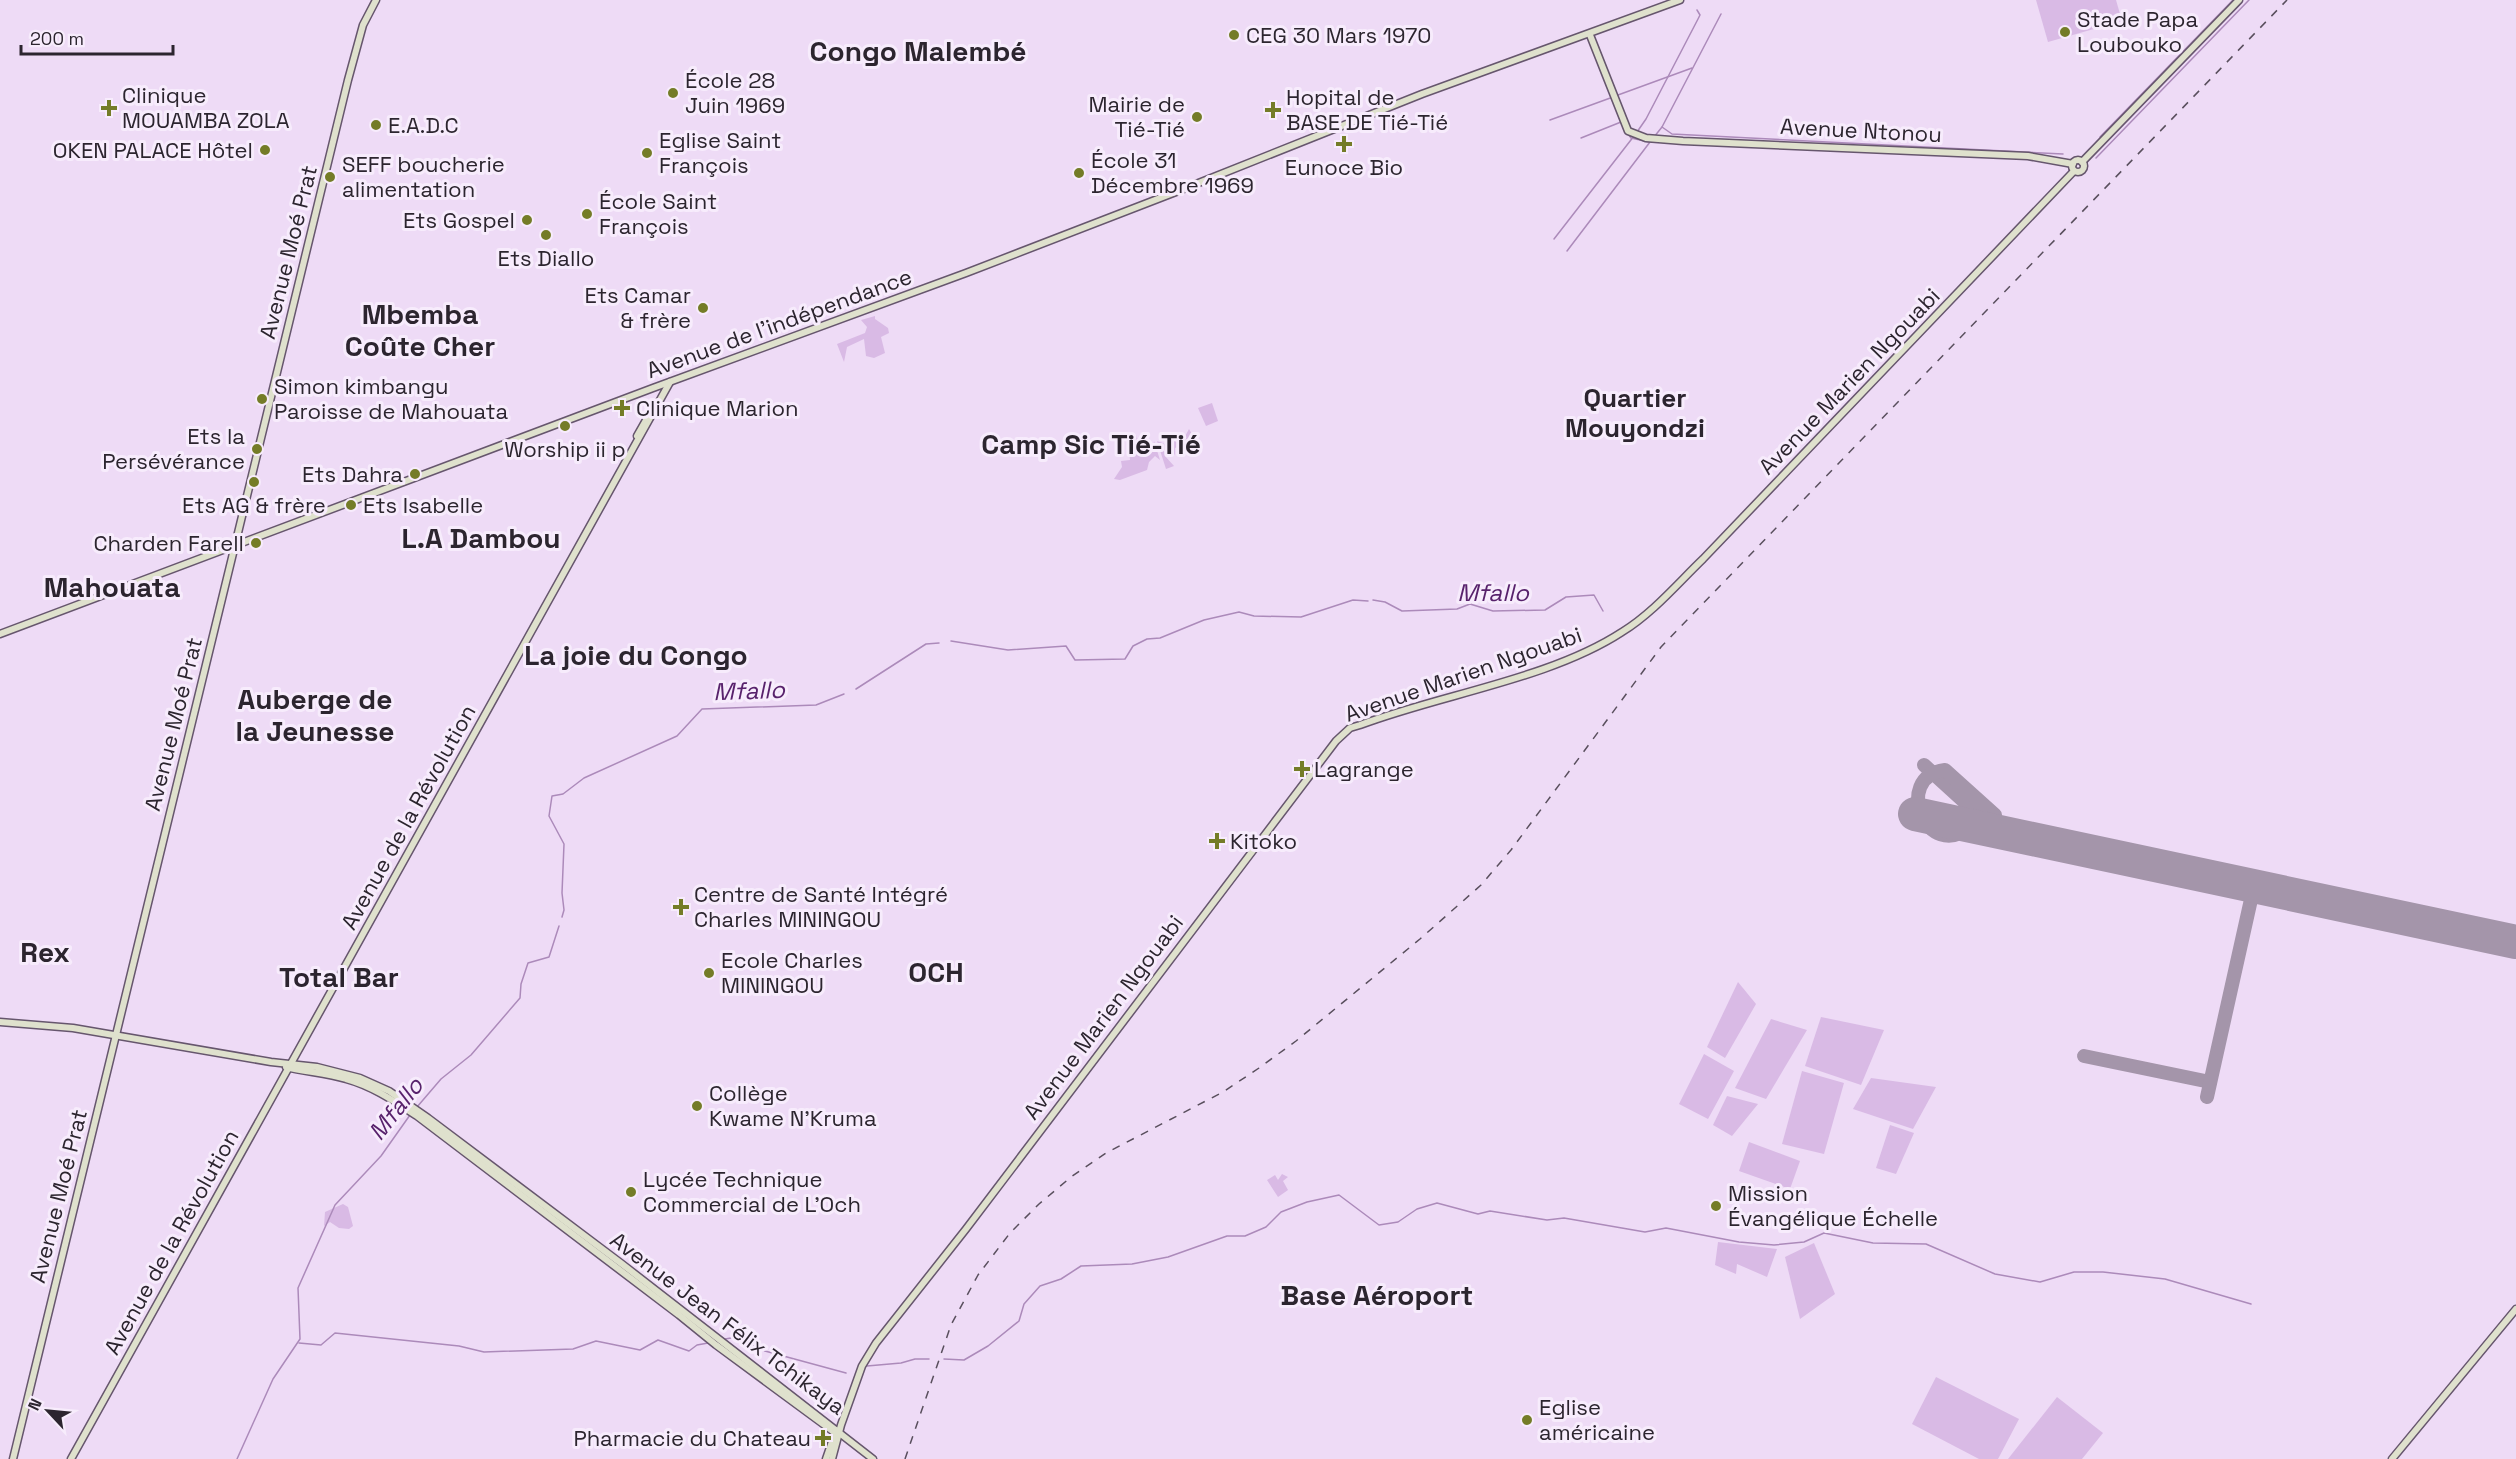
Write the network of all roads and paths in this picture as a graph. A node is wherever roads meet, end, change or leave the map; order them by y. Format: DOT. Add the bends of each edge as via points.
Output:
graph roads {
  1 [pos="376,0"];
  2 [pos="1680,0"];
  3 [pos="2239,0"];
  4 [pos="1590,35"];
  5 [pos="2082,162"];
  6 [pos="2073,164"];
  7 [pos="2074,171"];
  8 [pos="668,383"];
  9 [pos="235,545"];
  10 [pos="0,634"];
  11 [pos="0,1022"];
  12 [pos="116,1035"];
  13 [pos="297,1053"];
  14 [pos="287,1065"];
  15 [pos="302,1067"];
  16 [pos="283,1079"];
  17 [pos="2516,1309"];
  18 [pos="839,1432"];
  19 [pos="13,1459"];
  20 [pos="68,1459"];
  21 [pos="826,1459"];
  22 [pos="832,1459"];
  23 [pos="873,1459"];
  24 [pos="2392,1459"];
  1 -- 9 [label="street, Avenue Moé Prat" via="356,46"];
  2 -- 4 [label="street"];
  3 -- 5 [label="street"];
  4 -- 6 [label="street, Avenue Ntonou" via="1628,131 1646,138 2028,156"];
  4 -- 8 [label="street, Avenue de l'indépendance" via="1334,128 955,277"];
  5 -- 6 [label="street"];
  5 -- 7 [label="street, Avenue Marien Ngouabi" via="2083,170"];
  6 -- 7 [label="street"];
  7 -- 18 [label="street, Avenue Marien Ngouabi" via="1711,551 1623,632 1545,667 1350,728 1336,741 876,1343 862,1366"];
  8 -- 9 [label="street, Avenue de l'indépendance"];
  8 -- 13 [label="street, Avenue de la Révolution"];
  8 -- 14 [label="street, Avenue de la Révolution"];
  9 -- 10 [label="street"];
  9 -- 12 [label="street, Avenue Moé Prat"];
  11 -- 12 [label="street, Avenue Jean Félix Tchikaya"];
  12 -- 14 [label="street, Avenue Jean Félix Tchikaya"];
  12 -- 19 [label="street, Avenue Moé Prat"];
  13 -- 14 [label="street, Avenue de la Révolution"];
  13 -- 15 [label="street"];
  14 -- 15 [label="street, Avenue Jean Félix Tchikaya"];
  14 -- 16 [label="street, Avenue de la Révolution"];
  14 -- 20 [label="street, Avenue de la Révolution"];
  15 -- 16 [label="street"];
  15 -- 18 [label="street, Avenue Jean Félix Tchikaya" via="360,1078 409,1104"];
  16 -- 20 [label="street, Avenue de la Révolution"];
  17 -- 24 [label="street"];
  18 -- 21 [label="street, Avenue Marien Ngouabi"];
  18 -- 22 [label="street, Avenue Marien Ngouabi"];
  18 -- 23 [label="street, Avenue Jean Félix Tchikaya"];
}
